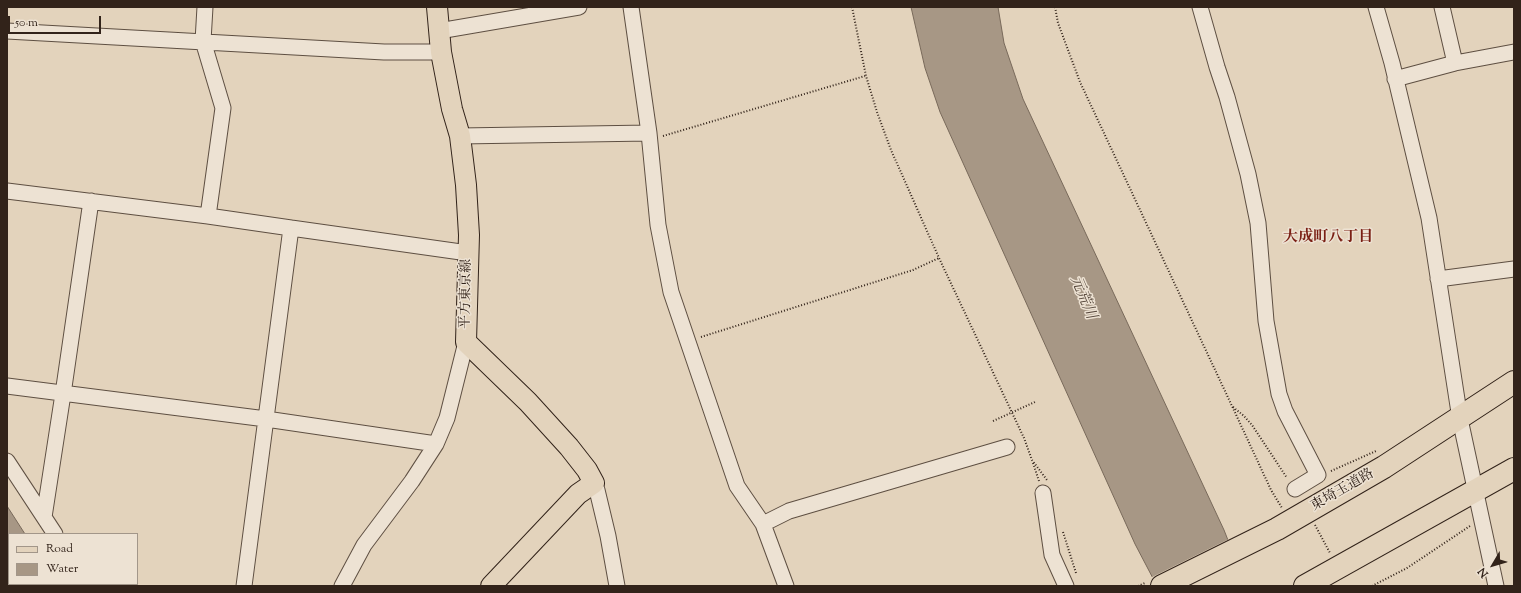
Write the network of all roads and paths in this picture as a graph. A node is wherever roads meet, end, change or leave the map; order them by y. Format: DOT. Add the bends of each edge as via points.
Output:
graph roads {
  1 [pos="205,7"];
  2 [pos="437,7"];
  3 [pos="580,7"];
  4 [pos="631,7"];
  5 [pos="852,7"];
  6 [pos="1055,7"];
  7 [pos="1200,7"];
  8 [pos="1376,7"];
  9 [pos="1442,7"];
  10 [pos="548,10"];
  11 [pos="7,31"];
  12 [pos="439,32"];
  13 [pos="203,41"];
  14 [pos="441,52"];
  15 [pos="1514,52"];
  16 [pos="1455,63"];
  17 [pos="866,76"];
  18 [pos="1395,79"];
  19 [pos="460,136"];
  20 [pos="649,136"];
  21 [pos="7,191"];
  22 [pos="90,201"];
  23 [pos="208,216"];
  24 [pos="291,228"];
  25 [pos="468,253"];
  26 [pos="939,258"];
  27 [pos="1514,269"];
  28 [pos="1438,280"];
  29 [pos="686,341"];
  30 [pos="466,342"];
  31 [pos="1514,382"];
  32 [pos="7,386"];
  33 [pos="63,394"];
  34 [pos="1035,402"];
  35 [pos="1232,406"];
  36 [pos="1012,413"];
  37 [pos="266,419"];
  38 [pos="1460,419"];
  39 [pos="993,421"];
  40 [pos="436,444"];
  41 [pos="1007,447"];
  42 [pos="1032,460"];
  43 [pos="7,461"];
  44 [pos="1514,469"];
  45 [pos="594,483"];
  46 [pos="1045,488"];
  47 [pos="1295,489"];
  48 [pos="1475,492"];
  49 [pos="44,517"];
  50 [pos="1481,519"];
  51 [pos="1280,520"];
  52 [pos="763,524"];
  53 [pos="1315,524"];
  54 [pos="1062,527"];
  55 [pos="54,533"];
  56 [pos="1332,556"];
  57 [pos="1072,582"];
  58 [pos="244,586"];
  59 [pos="342,586"];
  60 [pos="491,586"];
  61 [pos="617,586"];
  62 [pos="786,586"];
  63 [pos="1162,586"];
  64 [pos="1305,586"];
  65 [pos="1372,586"];
  66 [pos="1496,586"];
  1 -- 13 [label="street"];
  2 -- 12 [label="main road, 平方東京線"];
  3 -- 10 [label="street"];
  4 -- 20 [label="street"];
  5 -- 17 [label="path"];
  6 -- 35 [label="path" via="1058,23 1080,82"];
  7 -- 47 [label="street" via="1253,198 1258,223 1266,321 1279,394 1318,475"];
  8 -- 18 [label="street"];
  9 -- 16 [label="street"];
  10 -- 12 [label="street"];
  11 -- 13 [label="street"];
  12 -- 14 [label="main road, 平方東京線"];
  13 -- 14 [label="street" via="384,52"];
  13 -- 23 [label="street" via="223,108"];
  14 -- 19 [label="main road, 平方東京線"];
  15 -- 16 [label="street"];
  16 -- 18 [label="street"];
  17 -- 20 [label="path"];
  17 -- 26 [label="path" via="892,150"];
  18 -- 28 [label="street" via="1429,218"];
  19 -- 20 [label="street"];
  19 -- 25 [label="main road, 平方東京線" via="468,206"];
  20 -- 29 [label="street" via="658,225 671,292"];
  21 -- 22 [label="street"];
  22 -- 23 [label="street"];
  22 -- 33 [label="street"];
  23 -- 24 [label="street"];
  24 -- 25 [label="street"];
  24 -- 37 [label="street"];
  25 -- 30 [label="main road, 平方東京線"];
  26 -- 29 [label="path" via="913,270"];
  26 -- 36 [label="path"];
  27 -- 28 [label="street"];
  28 -- 38 [label="street"];
  29 -- 52 [label="street" via="737,486"];
  30 -- 40 [label="street" via="448,418"];
  30 -- 45 [label="main road, 平方東京線" via="537,412 587,470"];
  31 -- 38 [label="highway, 東埼玉道路"];
  32 -- 33 [label="street"];
  33 -- 37 [label="street"];
  33 -- 49 [label="street"];
  34 -- 36 [label="path"];
  35 -- 47 [label="path" via="1252,425"];
  35 -- 51 [label="path" via="1271,490"];
  36 -- 39 [label="path"];
  36 -- 42 [label="path"];
  37 -- 40 [label="street"];
  37 -- 58 [label="street"];
  38 -- 48 [label="street"];
  38 -- 51 [label="highway, 東埼玉道路" via="1384,468"];
  40 -- 59 [label="street" via="364,545"];
  41 -- 52 [label="street" via="789,511"];
  42 -- 46 [label="path"];
  42 -- 46 [label="path"];
  43 -- 49 [label="street"];
  44 -- 48 [label="highway"];
  45 -- 60 [label="main road" via="578,494"];
  45 -- 61 [label="street" via="608,536"];
  46 -- 57 [label="street" via="1052,555"];
  48 -- 50 [label="street"];
  48 -- 64 [label="highway"];
  49 -- 55 [label="street"];
  50 -- 65 [label="path" via="1407,568"];
  50 -- 66 [label="street"];
  51 -- 63 [label="highway, 東埼玉道路"];
  52 -- 62 [label="street"];
  53 -- 56 [label="path"];
  54 -- 57 [label="path"];
}
